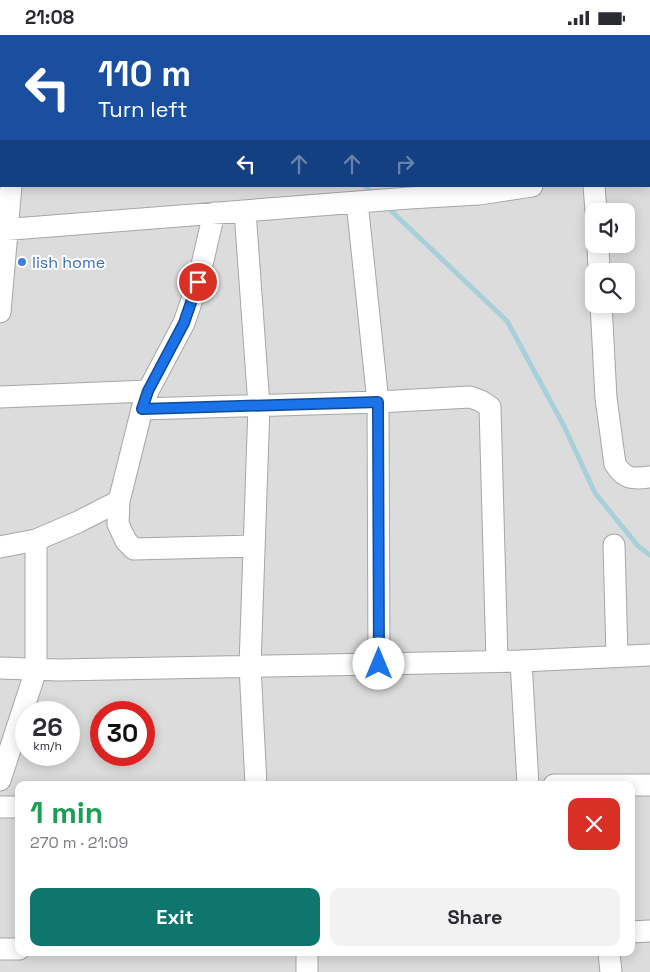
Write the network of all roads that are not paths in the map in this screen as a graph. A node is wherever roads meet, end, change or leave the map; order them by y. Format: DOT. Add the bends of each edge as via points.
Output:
graph roads {
  1 [pos="11,187"];
  2 [pos="519,187"];
  3 [pos="594,187"];
  4 [pos="479,190"];
  5 [pos="405,194"];
  6 [pos="363,202"];
  7 [pos="595,203"];
  8 [pos="245,211"];
  9 [pos="214,213"];
  10 [pos="4,229"];
  11 [pos="0,312"];
  12 [pos="601,313"];
  13 [pos="0,397"];
  14 [pos="145,400"];
  15 [pos="378,402"];
  16 [pos="259,406"];
  17 [pos="650,477"];
  18 [pos="119,501"];
  19 [pos="36,540"];
  20 [pos="614,545"];
  21 [pos="254,546"];
  22 [pos="0,547"];
  23 [pos="650,655"];
  24 [pos="617,656"];
  25 [pos="497,661"];
  26 [pos="521,661"];
  27 [pos="379,664"];
  28 [pos="250,666"];
  29 [pos="0,668"];
  30 [pos="36,670"];
  31 [pos="0,781"];
  32 [pos="256,781"];
  33 [pos="528,781"];
  34 [pos="635,785"];
  35 [pos="650,785"];
  36 [pos="0,807"];
  37 [pos="15,807"];
  38 [pos="635,931"];
  39 [pos="650,931"];
  40 [pos="0,949"];
  41 [pos="15,949"];
  42 [pos="307,956"];
  43 [pos="609,956"];
  44 [pos="308,972"];
  45 [pos="611,972"];
  1 -- 10 [label="street"];
  2 -- 4 [label="street"];
  3 -- 7 [label="street"];
  4 -- 5 [label="street"];
  5 -- 6 [label="street"];
  6 -- 8 [label="street"];
  6 -- 15 [label="street"];
  8 -- 9 [label="street"];
  8 -- 16 [label="street"];
  9 -- 10 [label="street"];
  9 -- 14 [label="street" via="198,282 184,323"];
  10 -- 11 [label="street"];
  12 -- 17 [label="street" via="606,399 615,464 632,479"];
  13 -- 14 [label="street"];
  14 -- 16 [label="street"];
  14 -- 18 [label="street"];
  15 -- 16 [label="street"];
  15 -- 25 [label="street" via="470,397 490,407"];
  15 -- 27 [label="street"];
  16 -- 21 [label="street"];
  18 -- 19 [label="street"];
  18 -- 21 [label="street" via="118,524 134,549"];
  19 -- 22 [label="street"];
  19 -- 30 [label="street"];
  20 -- 24 [label="street"];
  21 -- 28 [label="street"];
  23 -- 24 [label="street"];
  24 -- 26 [label="street"];
  25 -- 26 [label="street"];
  25 -- 27 [label="street"];
  26 -- 33 [label="street"];
  27 -- 28 [label="street"];
  28 -- 30 [label="street"];
  28 -- 32 [label="street"];
  29 -- 30 [label="street"];
  30 -- 31 [label="street"];
  34 -- 35 [label="street"];
  36 -- 37 [label="street"];
  38 -- 39 [label="street"];
  40 -- 41 [label="street"];
  42 -- 44 [label="street"];
  43 -- 45 [label="street"];
}
